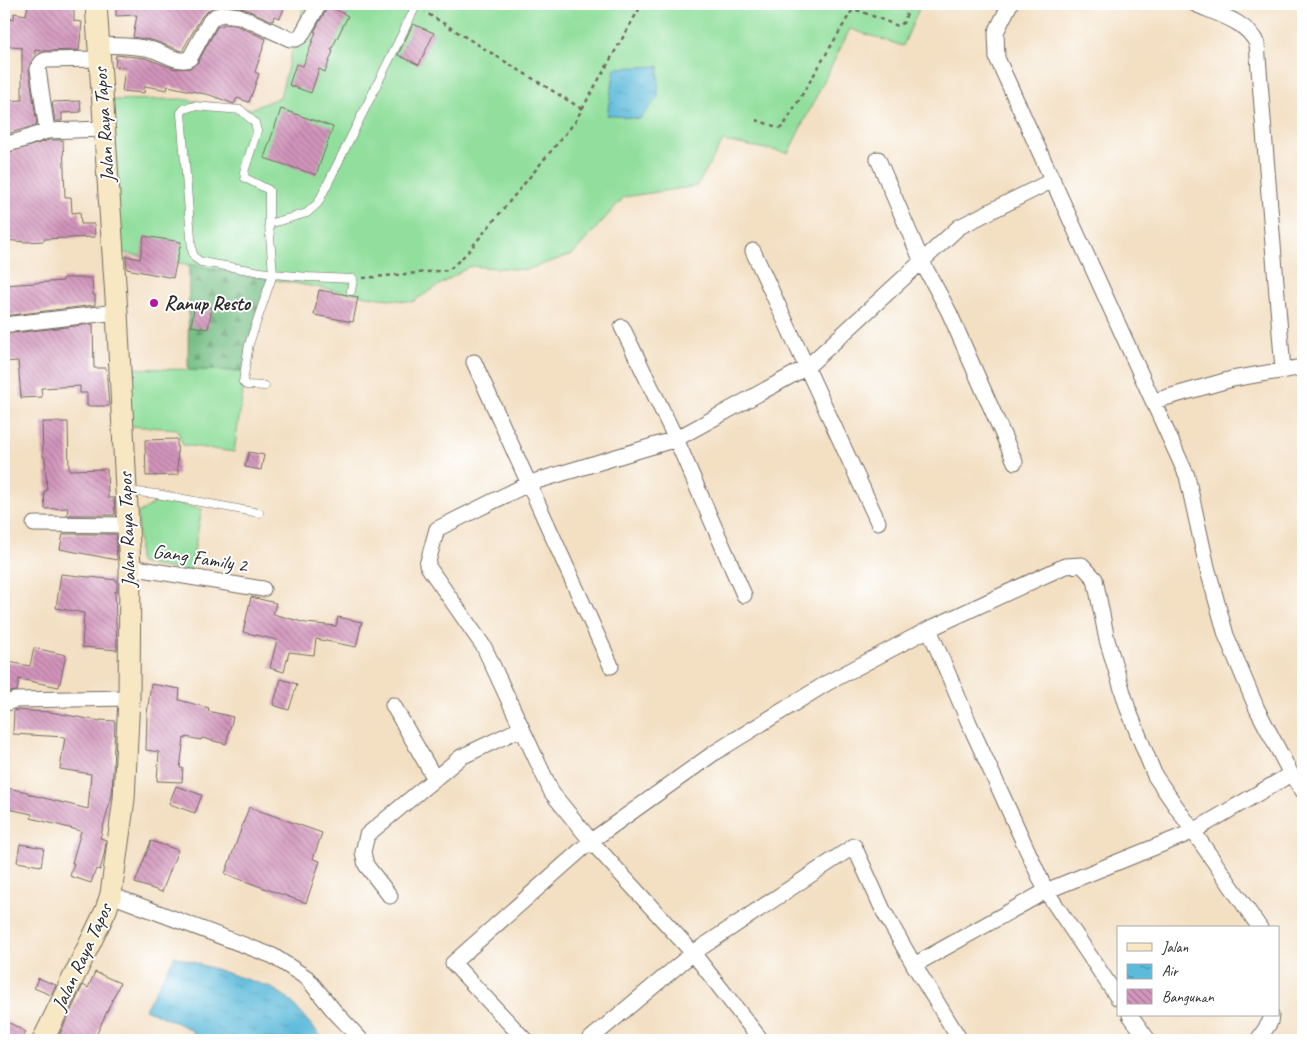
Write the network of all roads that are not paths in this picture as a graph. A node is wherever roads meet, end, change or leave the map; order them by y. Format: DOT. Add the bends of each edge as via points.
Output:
graph roads {
  1 [pos="96,4"];
  2 [pos="319,4"];
  3 [pos="1010,4"];
  4 [pos="1195,4"];
  5 [pos="416,5"];
  6 [pos="99,52"];
  7 [pos="103,129"];
  8 [pos="47,131"];
  9 [pos="4,145"];
  10 [pos="878,159"];
  11 [pos="1054,180"];
  12 [pos="269,224"];
  13 [pos="752,251"];
  14 [pos="922,262"];
  15 [pos="273,274"];
  16 [pos="351,291"];
  17 [pos="117,312"];
  18 [pos="4,325"];
  19 [pos="622,327"];
  20 [pos="474,362"];
  21 [pos="1303,366"];
  22 [pos="808,367"];
  23 [pos="1283,370"];
  24 [pos="265,386"];
  25 [pos="1154,401"];
  26 [pos="676,440"];
  27 [pos="1015,462"];
  28 [pos="530,484"];
  29 [pos="126,491"];
  30 [pos="259,513"];
  31 [pos="878,522"];
  32 [pos="34,524"];
  33 [pos="128,525"];
  34 [pos="130,567"];
  35 [pos="264,589"];
  36 [pos="744,595"];
  37 [pos="929,630"];
  38 [pos="611,666"];
  39 [pos="129,698"];
  40 [pos="4,704"];
  41 [pos="393,705"];
  42 [pos="522,728"];
  43 [pos="1291,774"];
  44 [pos="435,779"];
  45 [pos="1303,792"];
  46 [pos="1192,832"];
  47 [pos="591,842"];
  48 [pos="1046,891"];
  49 [pos="390,896"];
  50 [pos="119,898"];
  51 [pos="1259,926"];
  52 [pos="693,953"];
  53 [pos="914,965"];
  54 [pos="1117,997"];
  55 [pos="1131,1016"];
  56 [pos="1270,1016"];
  57 [pos="43,1040"];
  58 [pos="361,1040"];
  59 [pos="525,1040"];
  60 [pos="589,1040"];
  61 [pos="761,1040"];
  62 [pos="960,1040"];
  63 [pos="1148,1040"];
  64 [pos="1258,1040"];
  1 -- 6 [label="main road, Jalan Raya Tapos"];
  2 -- 6 [label="street" via="301,36 294,40 239,16 224,14 210,22 186,60 151,49"];
  3 -- 11 [label="street" via="996,32 997,58"];
  4 -- 23 [label="street" via="1240,24 1253,34 1257,44"];
  5 -- 12 [label="lane" via="318,203 307,213"];
  6 -- 7 [label="main road, Jalan Raya Tapos"];
  6 -- 8 [label="street" via="47,60 40,64 38,69"];
  7 -- 8 [label="street"];
  7 -- 17 [label="main road, Jalan Raya Tapos"];
  8 -- 9 [label="street"];
  10 -- 14 [label="street"];
  11 -- 14 [label="street" via="960,227"];
  11 -- 25 [label="street"];
  12 -- 15 [label="lane"];
  12 -- 15 [label="lane" via="269,190 245,178 244,172 257,131 256,123 241,110 184,108 194,256 201,262"];
  13 -- 22 [label="street"];
  14 -- 22 [label="street"];
  14 -- 27 [label="street" via="949,312"];
  15 -- 16 [label="lane" via="353,279"];
  15 -- 24 [label="lane" via="249,344 243,382"];
  17 -- 18 [label="street"];
  17 -- 29 [label="main road, Jalan Raya Tapos"];
  19 -- 26 [label="street"];
  20 -- 28 [label="street"];
  21 -- 23 [label="street"];
  22 -- 26 [label="street"];
  22 -- 31 [label="street"];
  23 -- 25 [label="street" via="1232,379"];
  25 -- 43 [label="street" via="1187,476 1226,635 1257,709"];
  26 -- 28 [label="street"];
  26 -- 36 [label="street"];
  28 -- 38 [label="street"];
  28 -- 42 [label="street" via="437,529 427,565 484,647"];
  29 -- 30 [label="lane"];
  29 -- 33 [label="main road, Jalan Raya Tapos"];
  32 -- 33 [label="street"];
  33 -- 34 [label="main road, Jalan Raya Tapos"];
  34 -- 35 [label="street, Gang Family 2"];
  34 -- 39 [label="main road, Jalan Raya Tapos"];
  37 -- 46 [label="street" via="1065,566 1082,565 1095,579 1106,640 1128,709 1155,776"];
  37 -- 47 [label="street" via="827,683 714,753"];
  37 -- 48 [label="street"];
  39 -- 40 [label="street" via="15,700"];
  39 -- 57 [label="main road, Jalan Raya Tapos" via="122,817 111,894 100,924"];
  41 -- 44 [label="street"];
  42 -- 44 [label="street" via="462,757"];
  42 -- 47 [label="street" via="552,793"];
  43 -- 45 [label="street"];
  43 -- 46 [label="street"];
  44 -- 49 [label="street" via="367,835 363,852 366,864"];
  46 -- 48 [label="street"];
  46 -- 51 [label="street"];
  47 -- 52 [label="street"];
  47 -- 59 [label="street" via="453,963"];
  48 -- 53 [label="street"];
  48 -- 54 [label="street"];
  50 -- 58 [label="street" via="273,956 307,978"];
  52 -- 53 [label="street" via="854,846 883,910"];
  52 -- 60 [label="street"];
  52 -- 61 [label="street"];
  53 -- 62 [label="street"];
  55 -- 63 [label="street"];
  56 -- 64 [label="street" via="1270,1022"];
}
